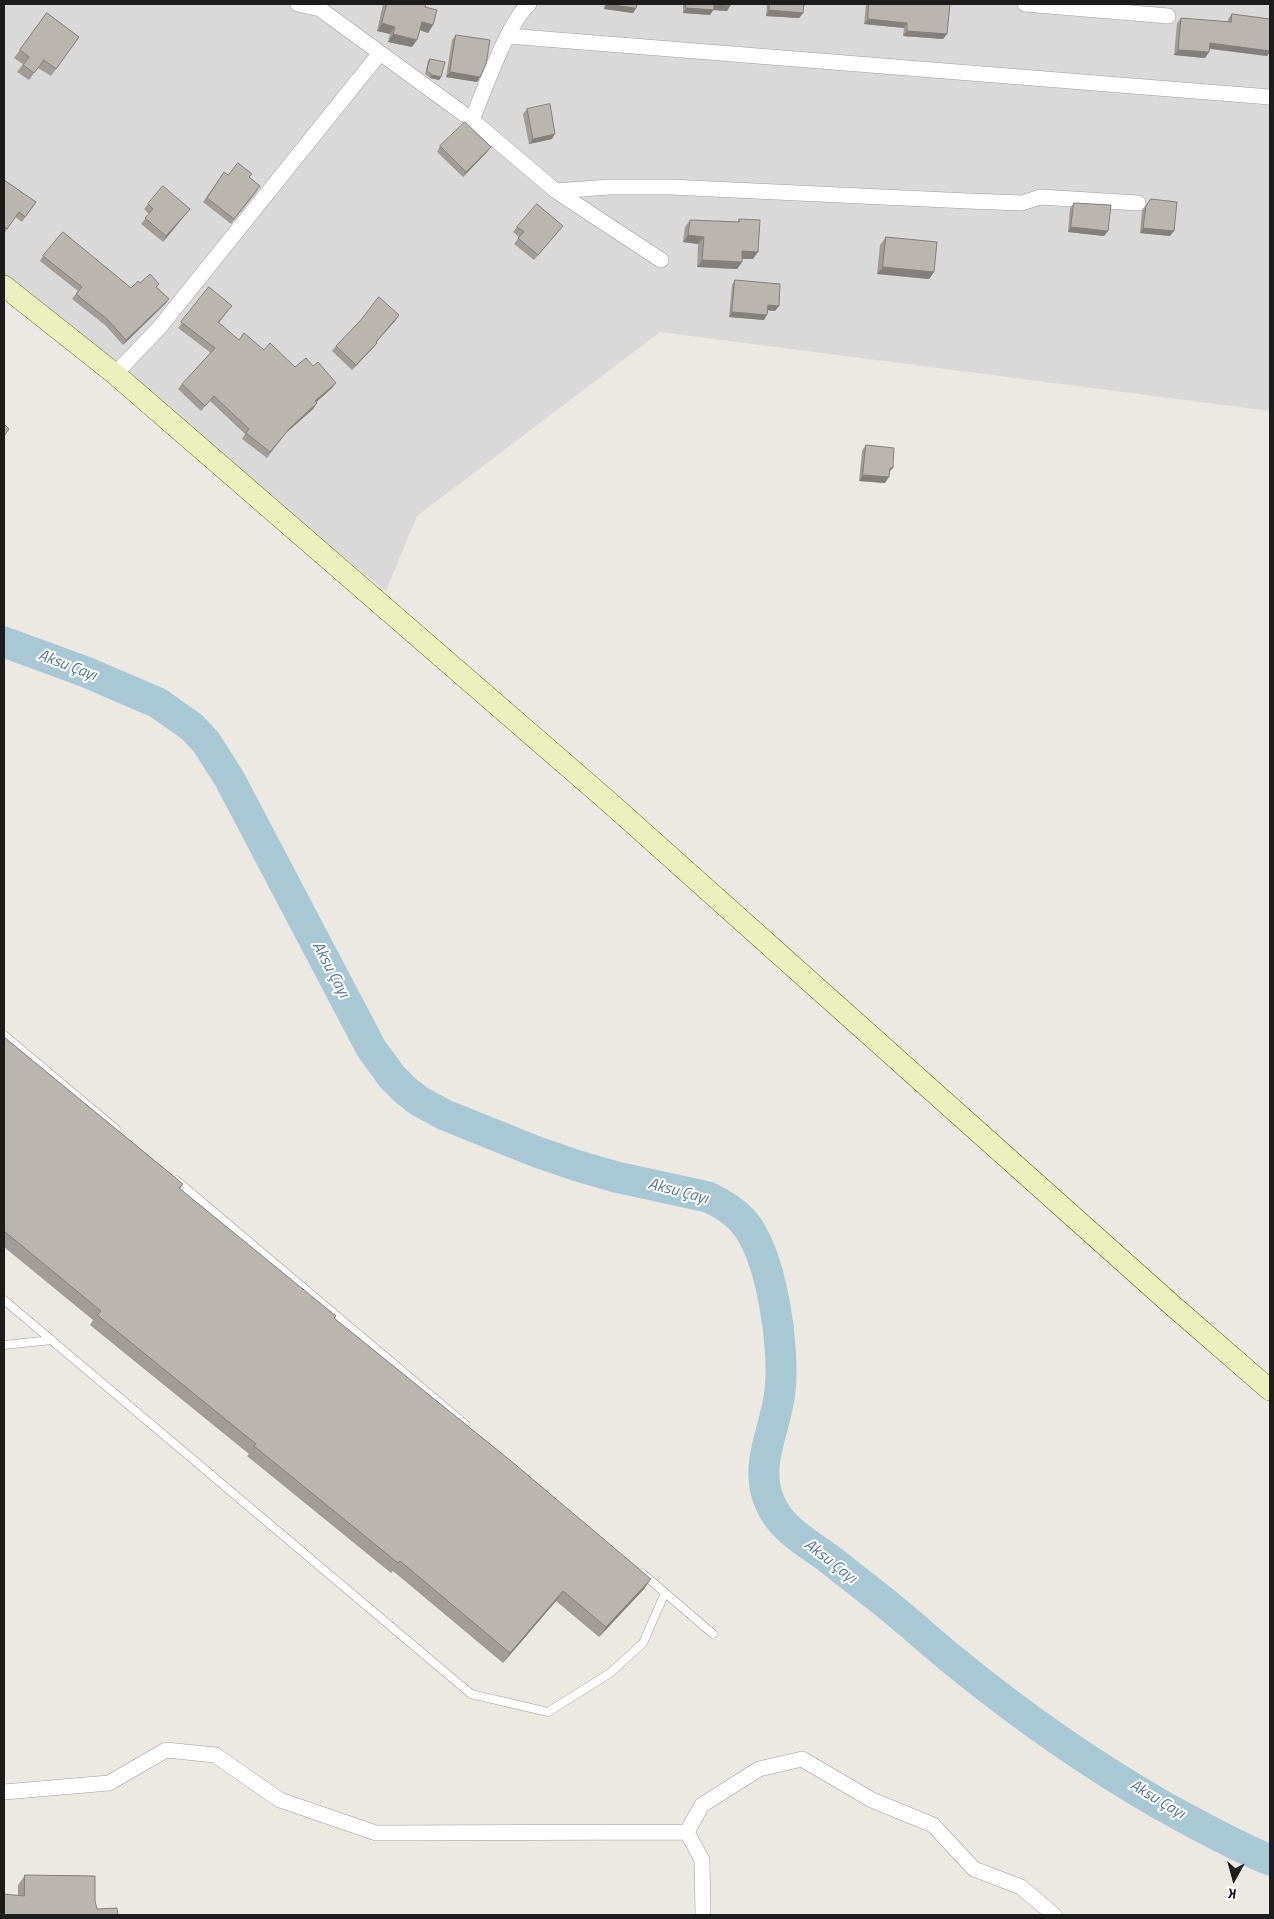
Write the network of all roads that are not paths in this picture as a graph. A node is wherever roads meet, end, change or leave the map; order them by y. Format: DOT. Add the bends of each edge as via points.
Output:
graph roads {
  1 [pos="298,4"];
  2 [pos="529,4"];
  3 [pos="1025,4"];
  4 [pos="1168,16"];
  5 [pos="508,36"];
  6 [pos="380,53"];
  7 [pos="1270,97"];
  8 [pos="472,120"];
  9 [pos="556,191"];
  10 [pos="1138,203"];
  11 [pos="661,260"];
  12 [pos="4,286"];
  13 [pos="116,374"];
  14 [pos="4,1035"];
  15 [pos="126,1137"];
  16 [pos="171,1176"];
  17 [pos="4,1300"];
  18 [pos="52,1340"];
  19 [pos="4,1345"];
  20 [pos="1270,1390"];
  21 [pos="475,1433"];
  22 [pos="635,1567"];
  23 [pos="666,1593"];
  24 [pos="713,1634"];
  25 [pos="4,1792"];
  26 [pos="687,1832"];
  27 [pos="703,1915"];
  28 [pos="1054,1915"];
  1 -- 6 [label="street" via="320,9"];
  2 -- 5 [label="street"];
  3 -- 4 [label="street"];
  5 -- 7 [label="street"];
  5 -- 8 [label="street"];
  6 -- 8 [label="street"];
  6 -- 13 [label="street" via="159,328"];
  8 -- 9 [label="street"];
  9 -- 10 [label="street" via="670,187 1022,203 1040,197"];
  9 -- 11 [label="street"];
  12 -- 13 [label="street"];
  13 -- 20 [label="street" via="609,802"];
  14 -- 15 [label="lane"];
  16 -- 21 [label="lane"];
  17 -- 18 [label="lane"];
  18 -- 19 [label="lane"];
  18 -- 23 [label="lane" via="471,1694 548,1712 610,1673 643,1643"];
  22 -- 23 [label="lane"];
  23 -- 24 [label="lane"];
  25 -- 26 [label="street" via="109,1783 166,1750 215,1756 280,1800 376,1832"];
  26 -- 27 [label="street" via="702,1860"];
  26 -- 28 [label="street" via="702,1805 759,1769 802,1759 872,1800 933,1825 974,1869 1021,1886"];
}
